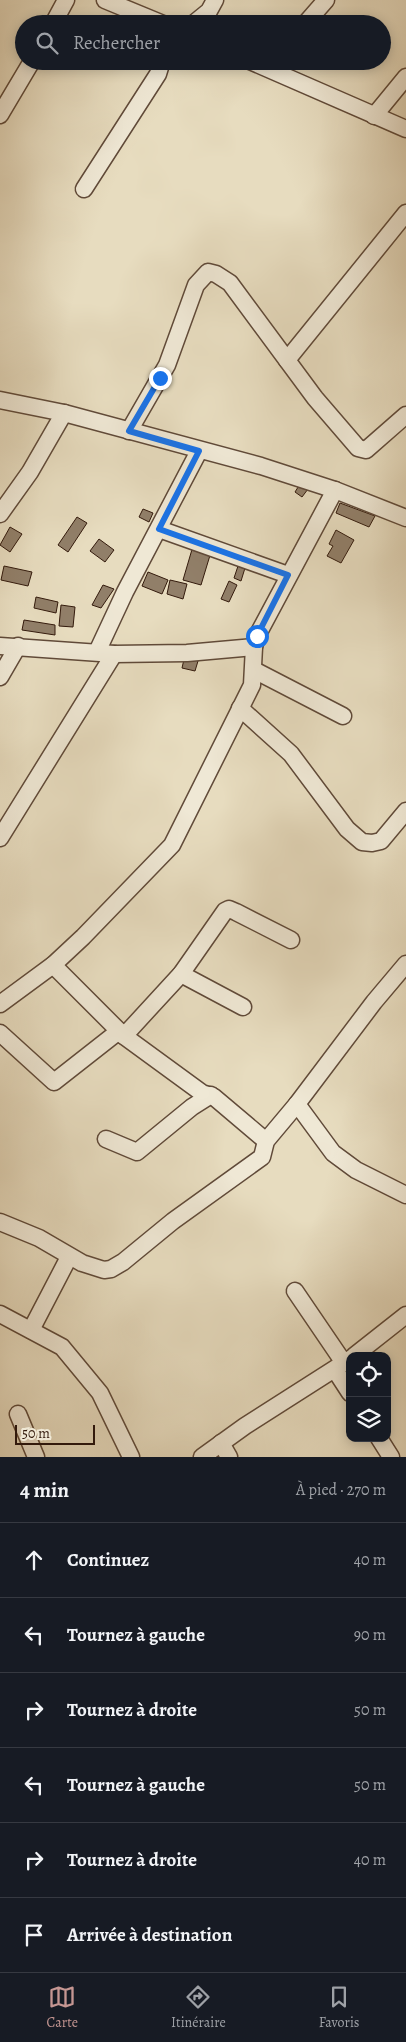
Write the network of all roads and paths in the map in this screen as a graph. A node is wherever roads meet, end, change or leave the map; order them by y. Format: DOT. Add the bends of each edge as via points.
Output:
graph roads {
  1 [pos="66,0"];
  2 [pos="106,0"];
  3 [pos="215,0"];
  4 [pos="326,0"];
  5 [pos="58,15"];
  6 [pos="141,15"];
  7 [pos="204,15"];
  8 [pos="313,15"];
  9 [pos="27,70"];
  10 [pos="159,70"];
  11 [pos="279,70"];
  12 [pos="406,77"];
  13 [pos="0,115"];
  14 [pos="374,116"];
  15 [pos="406,129"];
  16 [pos="84,189"];
  17 [pos="406,213"];
  18 [pos="287,360"];
  19 [pos="0,400"];
  20 [pos="64,413"];
  21 [pos="406,415"];
  22 [pos="129,431"];
  23 [pos="199,451"];
  24 [pos="335,490"];
  25 [pos="0,514"];
  26 [pos="406,518"];
  27 [pos="159,529"];
  28 [pos="288,575"];
  29 [pos="0,646"];
  30 [pos="18,646"];
  31 [pos="254,647"];
  32 [pos="96,652"];
  33 [pos="114,654"];
  34 [pos="254,670"];
  35 [pos="0,677"];
  36 [pos="240,708"];
  37 [pos="343,716"];
  38 [pos="406,812"];
  39 [pos="0,838"];
  40 [pos="291,940"];
  41 [pos="406,964"];
  42 [pos="53,965"];
  43 [pos="182,974"];
  44 [pos="0,1004"];
  45 [pos="243,1007"];
  46 [pos="0,1033"];
  47 [pos="122,1033"];
  48 [pos="211,1095"];
  49 [pos="297,1104"];
  50 [pos="106,1139"];
  51 [pos="266,1140"];
  52 [pos="406,1195"];
  53 [pos="0,1222"];
  54 [pos="69,1257"];
  55 [pos="295,1291"];
  56 [pos="0,1314"];
  57 [pos="406,1315"];
  58 [pos="31,1330"];
  59 [pos="359,1352"];
  60 [pos="346,1362"];
  61 [pos="18,1414"];
  62 [pos="382,1442"];
  63 [pos="220,1443"];
  64 [pos="36,1457"];
  65 [pos="131,1457"];
  66 [pos="202,1457"];
  67 [pos="230,1457"];
  68 [pos="391,1457"];
  1 -- 5 [label="street"];
  2 -- 6 [label="street"];
  3 -- 7 [label="street"];
  4 -- 8 [label="street"];
  9 -- 13 [label="street"];
  10 -- 16 [label="street"];
  11 -- 14 [label="street"];
  12 -- 14 [label="street"];
  14 -- 15 [label="street"];
  17 -- 18 [label="street"];
  18 -- 21 [label="street" via="358,448 366,450 374,445"];
  18 -- 22 [label="street" via="230,283 208,272 196,285 167,365"];
  19 -- 20 [label="street"];
  20 -- 22 [label="street"];
  20 -- 25 [label="street" via="30,472"];
  22 -- 23 [label="street"];
  23 -- 24 [label="street" via="261,466"];
  23 -- 27 [label="street"];
  24 -- 26 [label="street"];
  24 -- 28 [label="street"];
  27 -- 28 [label="street"];
  27 -- 32 [label="street"];
  28 -- 31 [label="street"];
  29 -- 30 [label="street"];
  30 -- 32 [label="street"];
  30 -- 35 [label="street"];
  31 -- 33 [label="street"];
  31 -- 34 [label="street"];
  32 -- 33 [label="street"];
  33 -- 39 [label="street"];
  34 -- 36 [label="street" via="252,686"];
  34 -- 37 [label="street"];
  36 -- 38 [label="street" via="291,754 347,829 362,842 381,841"];
  36 -- 42 [label="street" via="172,845"];
  40 -- 43 [label="street" via="229,909"];
  41 -- 49 [label="street"];
  42 -- 44 [label="street"];
  42 -- 47 [label="street"];
  43 -- 45 [label="street"];
  43 -- 47 [label="street"];
  46 -- 47 [label="street" via="54,1082"];
  47 -- 48 [label="street" via="202,1093"];
  48 -- 50 [label="street" via="137,1152"];
  48 -- 51 [label="street"];
  49 -- 51 [label="street"];
  49 -- 52 [label="street" via="333,1153 356,1170"];
  51 -- 54 [label="street" via="262,1157 173,1221 123,1262 104,1270"];
  53 -- 54 [label="street" via="39,1238"];
  54 -- 58 [label="street"];
  55 -- 60 [label="street"];
  56 -- 58 [label="street"];
  57 -- 59 [label="street"];
  58 -- 65 [label="street" via="62,1347 87,1374 100,1393"];
  60 -- 63 [label="street"];
  61 -- 64 [label="street"];
  62 -- 68 [label="street"];
  63 -- 66 [label="street"];
  63 -- 67 [label="street"];
}
